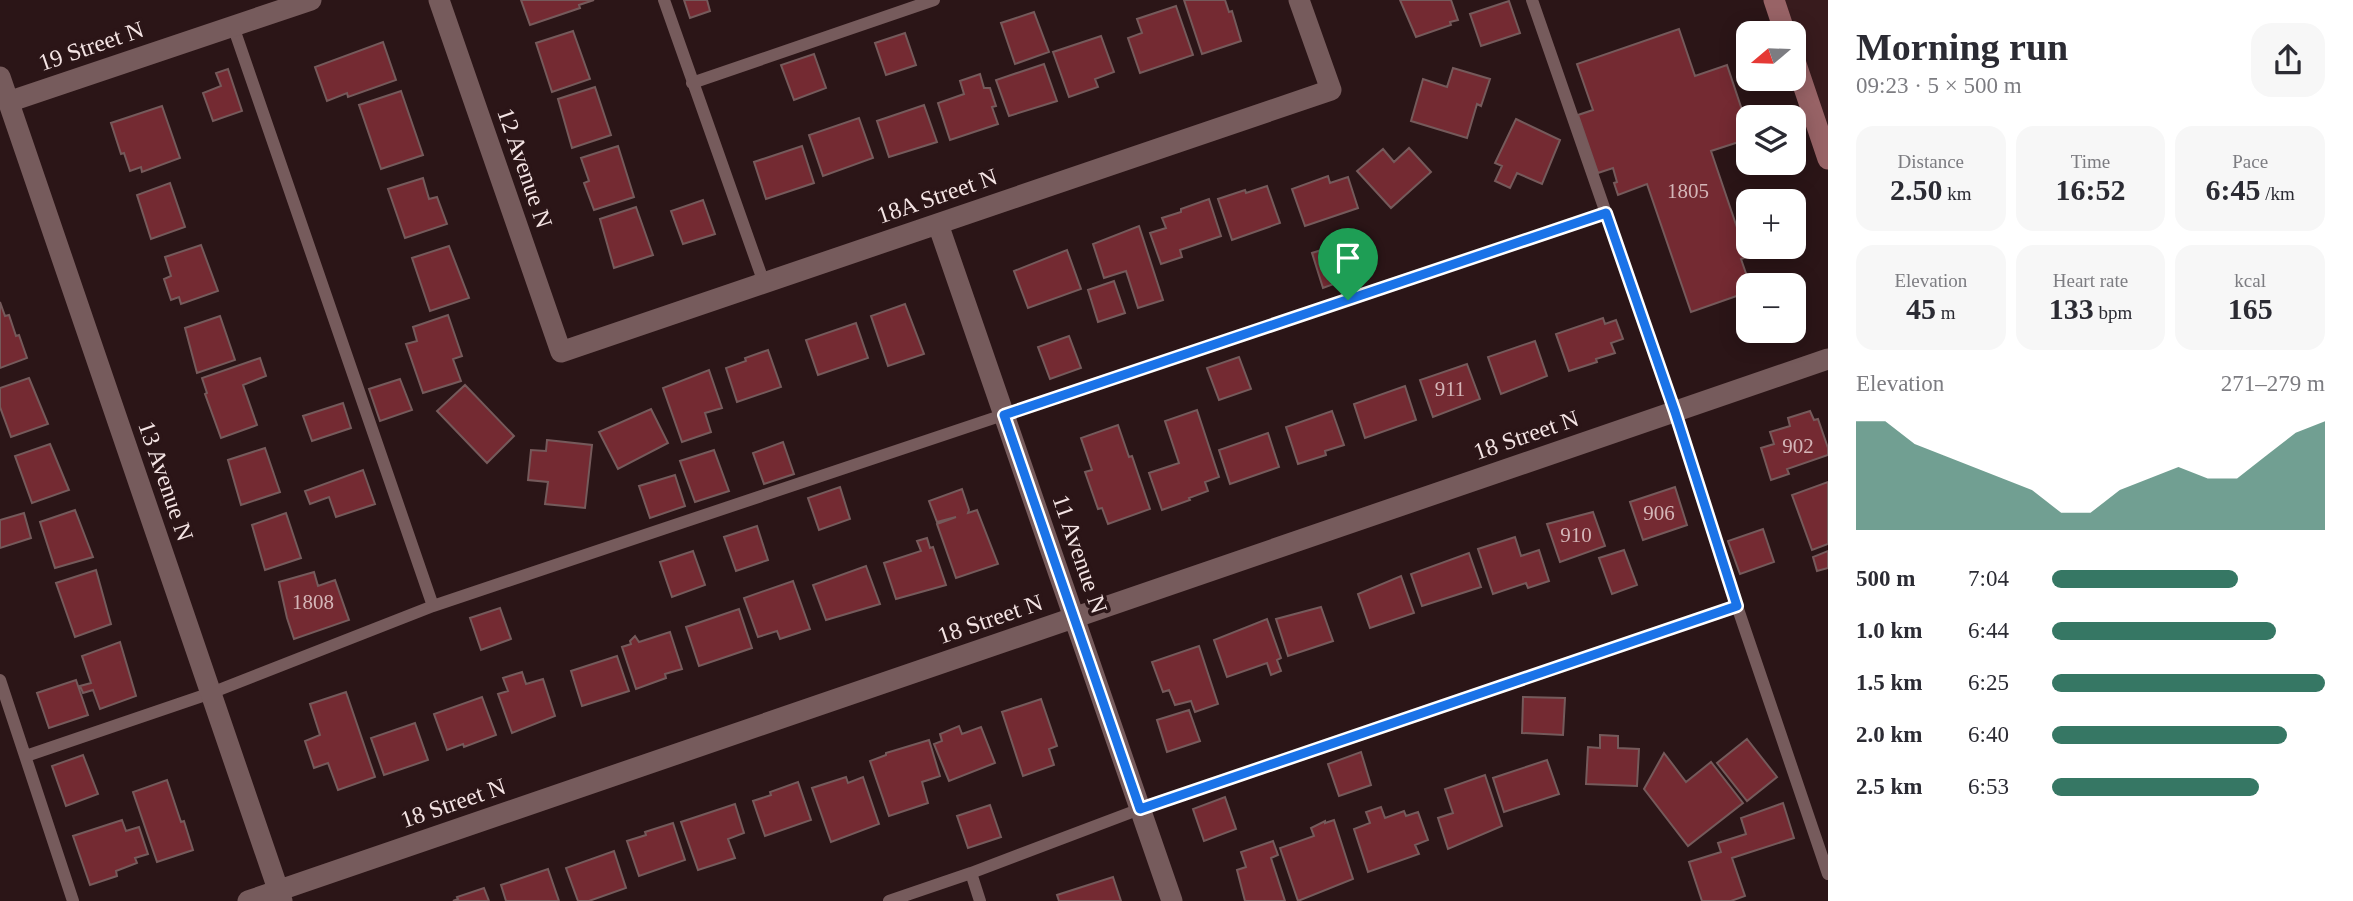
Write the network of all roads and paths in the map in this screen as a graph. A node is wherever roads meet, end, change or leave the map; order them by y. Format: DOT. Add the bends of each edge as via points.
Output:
graph roads {
  1 [pos="311,0"];
  2 [pos="439,0"];
  3 [pos="664,0"];
  4 [pos="934,0"];
  5 [pos="1298,0"];
  6 [pos="1532,0"];
  7 [pos="1774,0"];
  8 [pos="1781,21"];
  9 [pos="233,26"];
  10 [pos="0,78"];
  11 [pos="692,83"];
  12 [pos="1805,91"];
  13 [pos="8,102"];
  14 [pos="1828,159"];
  15 [pos="1606,213"];
  16 [pos="938,224"];
  17 [pos="764,284"];
  18 [pos="561,352"];
  19 [pos="1828,359"];
  20 [pos="1675,412"];
  21 [pos="1004,415"];
  22 [pos="1737,606"];
  23 [pos="433,607"];
  24 [pos="1075,618"];
  25 [pos="0,680"];
  26 [pos="211,693"];
  27 [pos="26,756"];
  28 [pos="1140,809"];
  29 [pos="971,873"];
  30 [pos="1828,874"];
  31 [pos="281,896"];
  32 [pos="73,901"];
  33 [pos="248,901"];
  34 [pos="889,901"];
  35 [pos="980,901"];
  36 [pos="1172,901"];
  1 -- 9 [label="street, 19 Street N"];
  2 -- 18 [label="street, 12 Avenue N"];
  3 -- 11 [label="lane"];
  4 -- 11 [label="lane"];
  5 -- 16 [label="street, 18A Street N" via="1331,90"];
  6 -- 15 [label="lane"];
  7 -- 8 [label="street"];
  9 -- 13 [label="street, 19 Street N"];
  9 -- 23 [label="lane"];
  10 -- 13 [label="street, 13 Avenue N"];
  11 -- 17 [label="lane"];
  12 -- 14 [label="street"];
  13 -- 26 [label="street, 13 Avenue N"];
  15 -- 20 [label="lane"];
  15 -- 21 [label="lane"];
  16 -- 17 [label="street, 18A Street N"];
  16 -- 21 [label="street, 11 Avenue N"];
  17 -- 18 [label="street, 18A Street N"];
  19 -- 20 [label="street, 18 Street N"];
  20 -- 22 [label="lane"];
  20 -- 24 [label="street, 18 Street N"];
  21 -- 23 [label="lane"];
  21 -- 24 [label="street, 11 Avenue N"];
  22 -- 28 [label="lane"];
  22 -- 30 [label="lane"];
  23 -- 26 [label="lane"];
  24 -- 28 [label="street, 11 Avenue N"];
  24 -- 31 [label="street, 18 Street N"];
  25 -- 27 [label="lane"];
  26 -- 27 [label="lane"];
  26 -- 31 [label="street, 13 Avenue N"];
  27 -- 32 [label="lane"];
  28 -- 29 [label="lane"];
  28 -- 36 [label="street, 11 Avenue N"];
  29 -- 34 [label="lane"];
  29 -- 35 [label="lane"];
  31 -- 33 [label="street, 18 Street N"];
}
